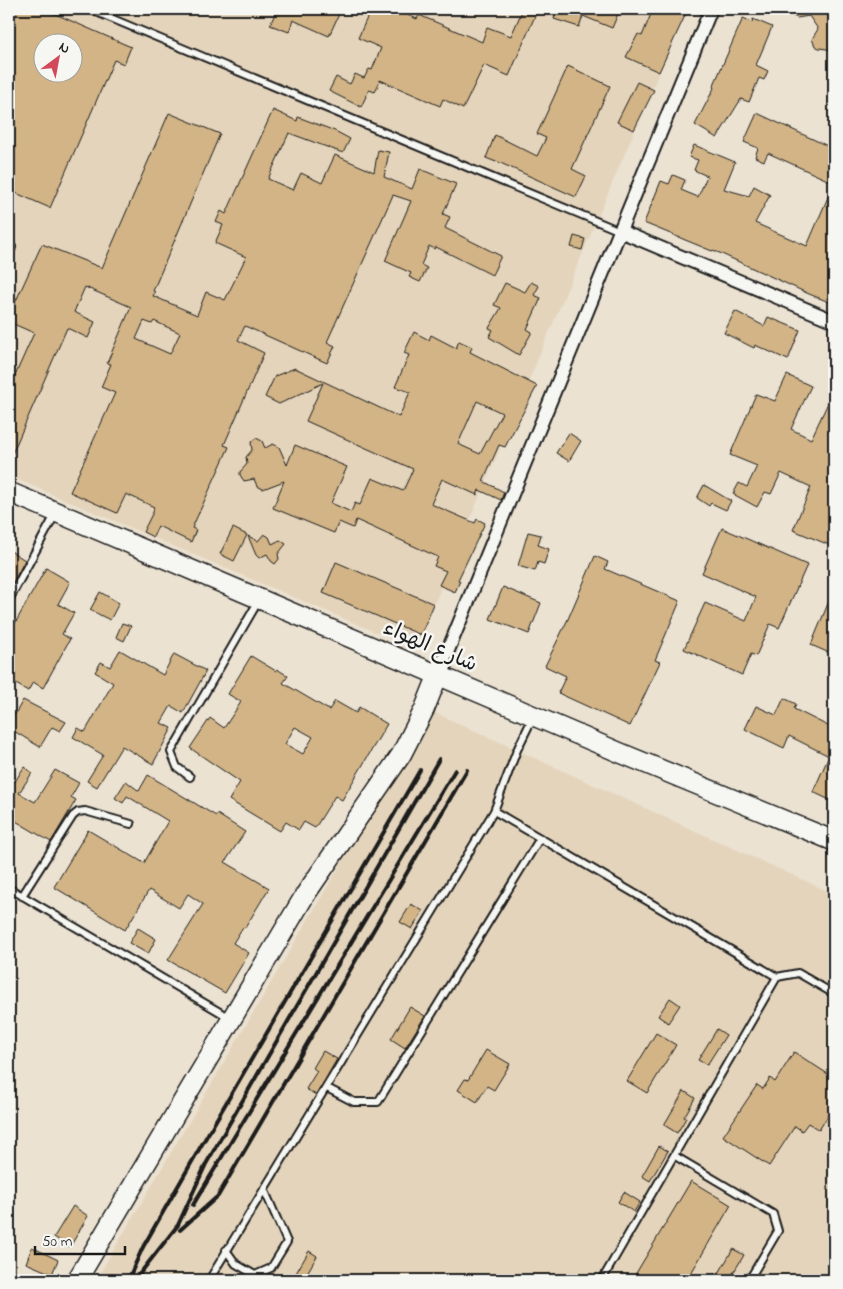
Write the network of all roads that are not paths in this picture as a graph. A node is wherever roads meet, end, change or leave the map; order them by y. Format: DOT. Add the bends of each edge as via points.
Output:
graph roads {
  1 [pos="89,9"];
  2 [pos="711,9"];
  3 [pos="620,231"];
  4 [pos="12,247"];
  5 [pos="9,255"];
  6 [pos="834,321"];
  7 [pos="9,492"];
  8 [pos="56,512"];
  9 [pos="260,599"];
  10 [pos="9,600"];
  11 [pos="440,670"];
  12 [pos="534,716"];
  13 [pos="190,777"];
  14 [pos="494,811"];
  15 [pos="131,824"];
  16 [pos="540,838"];
  17 [pos="834,841"];
  18 [pos="9,888"];
  19 [pos="22,896"];
  20 [pos="777,977"];
  21 [pos="834,994"];
  22 [pos="231,1019"];
  23 [pos="327,1088"];
  24 [pos="675,1156"];
  25 [pos="264,1189"];
  26 [pos="226,1250"];
  27 [pos="77,1280"];
  28 [pos="209,1280"];
  29 [pos="602,1280"];
  30 [pos="750,1280"];
  1 -- 3 [label="lane"];
  2 -- 3 [label="street"];
  3 -- 6 [label="street"];
  3 -- 11 [label="street"];
  4 -- 5 [label="lane"];
  7 -- 8 [label="street, شارع الهواء"];
  8 -- 9 [label="street, شارع الهواء"];
  8 -- 10 [label="lane"];
  9 -- 11 [label="street, شارع الهواء"];
  9 -- 13 [label="lane" via="171,752 178,767"];
  11 -- 12 [label="street, شارع الهواء"];
  11 -- 22 [label="street" via="401,756 305,895"];
  12 -- 14 [label="lane"];
  12 -- 17 [label="street, شارع الهواء"];
  14 -- 16 [label="lane"];
  14 -- 23 [label="lane"];
  15 -- 19 [label="lane" via="86,811 78,812"];
  16 -- 20 [label="lane"];
  16 -- 23 [label="lane" via="378,1102 354,1102"];
  18 -- 19 [label="lane"];
  19 -- 22 [label="lane"];
  20 -- 21 [label="lane" via="798,973"];
  20 -- 24 [label="lane"];
  22 -- 27 [label="street"];
  23 -- 25 [label="lane"];
  24 -- 29 [label="lane"];
  24 -- 30 [label="lane" via="773,1214 778,1231"];
  25 -- 26 [label="lane"];
  25 -- 26 [label="lane" via="287,1242 271,1268 254,1275 236,1264"];
  26 -- 28 [label="lane"];
}
